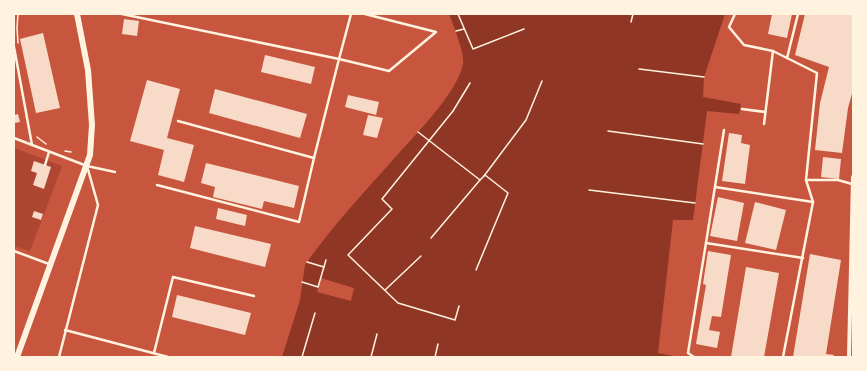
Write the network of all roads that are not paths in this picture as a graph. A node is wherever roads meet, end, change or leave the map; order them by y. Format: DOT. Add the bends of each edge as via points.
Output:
graph roads {
  1 [pos="77,14"];
  2 [pos="122,14"];
  3 [pos="351,14"];
  4 [pos="364,14"];
  5 [pos="734,14"];
  6 [pos="798,14"];
  7 [pos="133,15"];
  8 [pos="14,47"];
  9 [pos="773,51"];
  10 [pos="339,58"];
  11 [pos="787,58"];
  12 [pos="742,109"];
  13 [pos="765,112"];
  14 [pos="178,121"];
  15 [pos="764,124"];
  16 [pos="724,130"];
  17 [pos="14,138"];
  18 [pos="32,145"];
  19 [pos="49,152"];
  20 [pos="314,158"];
  21 [pos="45,165"];
  22 [pos="87,166"];
  23 [pos="115,172"];
  24 [pos="853,177"];
  25 [pos="806,180"];
  26 [pos="852,184"];
  27 [pos="157,185"];
  28 [pos="715,187"];
  29 [pos="813,202"];
  30 [pos="706,243"];
  31 [pos="14,251"];
  32 [pos="803,258"];
  33 [pos="51,265"];
  34 [pos="254,296"];
  35 [pos="65,330"];
  36 [pos="154,353"];
  37 [pos="17,357"];
  38 [pos="59,357"];
  39 [pos="168,357"];
  40 [pos="694,357"];
  41 [pos="783,357"];
  42 [pos="849,357"];
  1 -- 22 [label="street" via="88,70 92,117 92,146"];
  2 -- 7 [label="lane"];
  3 -- 10 [label="lane"];
  4 -- 10 [label="lane" via="436,32 389,71"];
  5 -- 9 [label="lane" via="729,27 744,45"];
  6 -- 11 [label="lane"];
  7 -- 10 [label="lane"];
  8 -- 18 [label="lane"];
  9 -- 11 [label="lane"];
  9 -- 13 [label="lane"];
  10 -- 20 [label="lane"];
  11 -- 25 [label="lane" via="817,73"];
  12 -- 13 [label="lane"];
  13 -- 15 [label="lane"];
  14 -- 20 [label="lane"];
  16 -- 28 [label="lane"];
  17 -- 18 [label="lane"];
  18 -- 19 [label="lane"];
  19 -- 21 [label="lane"];
  19 -- 22 [label="lane"];
  20 -- 27 [label="lane" via="299,222"];
  22 -- 23 [label="lane"];
  22 -- 33 [label="street"];
  22 -- 35 [label="lane" via="98,205"];
  24 -- 26 [label="street"];
  25 -- 26 [label="lane" via="838,180"];
  25 -- 29 [label="lane"];
  26 -- 42 [label="street"];
  28 -- 29 [label="lane"];
  28 -- 30 [label="lane"];
  29 -- 32 [label="lane"];
  30 -- 32 [label="lane"];
  30 -- 40 [label="lane" via="688,353"];
  31 -- 33 [label="lane"];
  32 -- 41 [label="lane"];
  33 -- 37 [label="street"];
  34 -- 36 [label="lane" via="173,277"];
  35 -- 36 [label="lane"];
  35 -- 38 [label="lane"];
  36 -- 39 [label="lane"];
}
